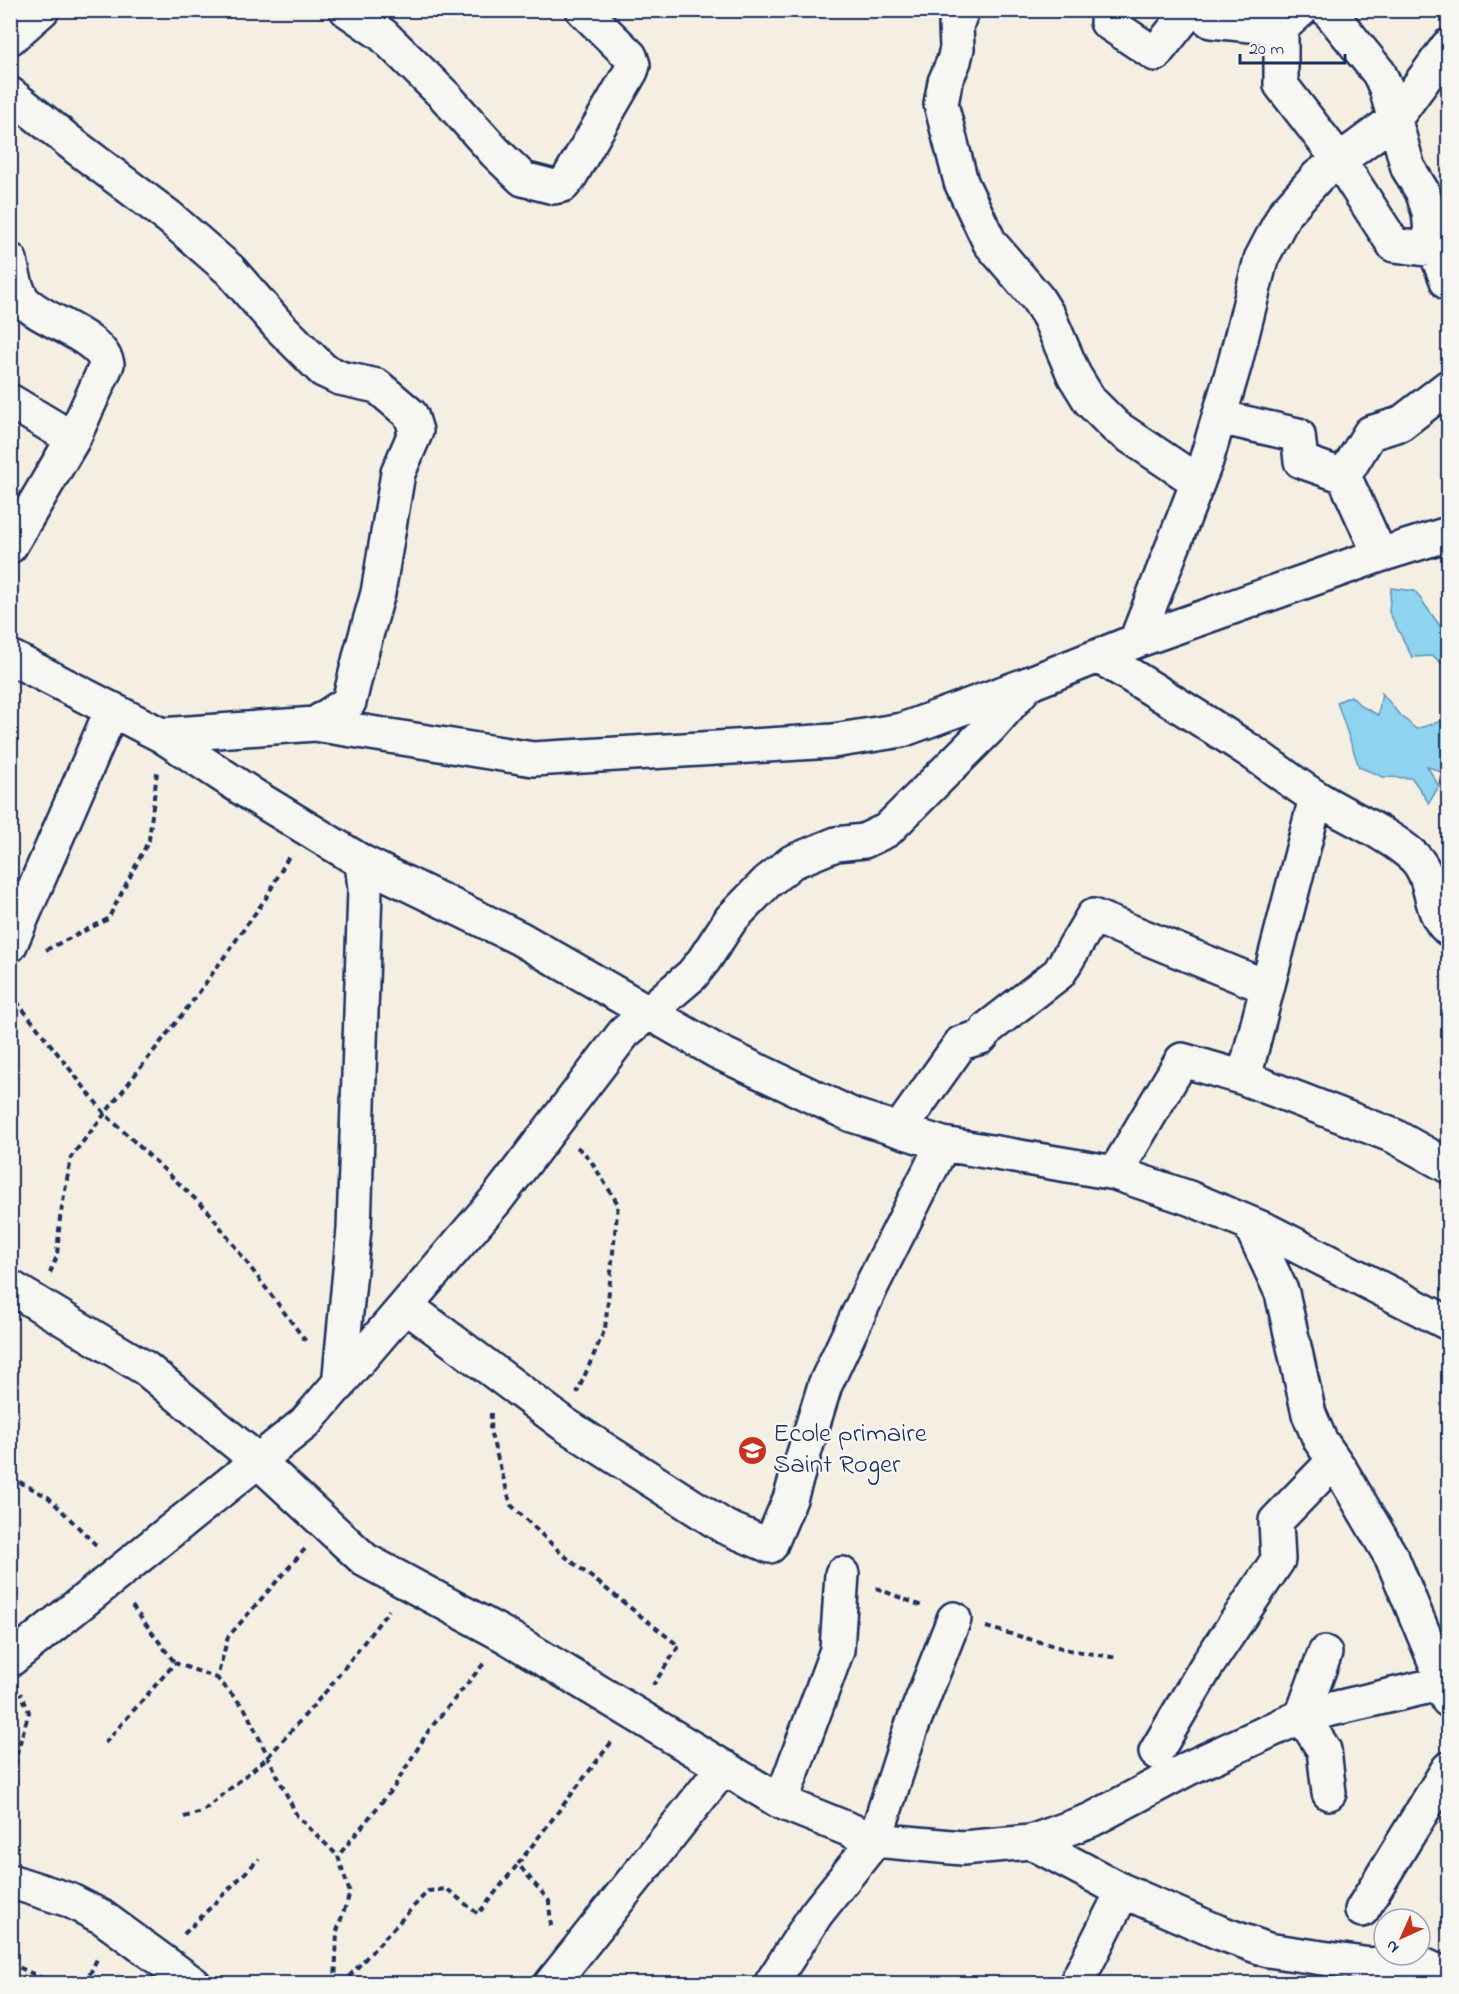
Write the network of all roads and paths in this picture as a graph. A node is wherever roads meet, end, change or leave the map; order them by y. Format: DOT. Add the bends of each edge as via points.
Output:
graph roads {
  1 [pos="583,10"];
  2 [pos="962,10"];
  3 [pos="1190,10"];
  4 [pos="1197,10"];
  5 [pos="1328,10"];
  6 [pos="39,11"];
  7 [pos="356,13"];
  8 [pos="1104,14"];
  9 [pos="1291,20"];
  10 [pos="10,38"];
  11 [pos="1449,46"];
  12 [pos="1438,83"];
  13 [pos="10,94"];
  14 [pos="1394,120"];
  15 [pos="1339,160"];
  16 [pos="1434,250"];
  17 [pos="13,280"];
  18 [pos="1449,283"];
  19 [pos="1449,387"];
  20 [pos="10,401"];
  21 [pos="1219,417"];
  22 [pos="73,439"];
  23 [pos="1344,476"];
  24 [pos="1198,482"];
  25 [pos="1449,534"];
  26 [pos="10,546"];
  27 [pos="1380,555"];
  28 [pos="1136,641"];
  29 [pos="1099,656"];
  30 [pos="10,657"];
  31 [pos="1029,684"];
  32 [pos="112,709"];
  33 [pos="315,724"];
  34 [pos="161,735"];
  35 [pos="1316,798"];
  36 [pos="305,828"];
  37 [pos="362,862"];
  38 [pos="1449,929"];
  39 [pos="25,950"];
  40 [pos="1267,987"];
  41 [pos="10,993"];
  42 [pos="648,1013"];
  43 [pos="1244,1078"];
  44 [pos="105,1114"];
  45 [pos="554,1126"];
  46 [pos="898,1130"];
  47 [pos="942,1144"];
  48 [pos="1449,1166"];
  49 [pos="1115,1173"];
  50 [pos="1250,1224"];
  51 [pos="24,1295"];
  52 [pos="406,1306"];
  53 [pos="1449,1323"];
  54 [pos="493,1373"];
  55 [pos="339,1386"];
  56 [pos="564,1424"];
  57 [pos="258,1461"];
  58 [pos="1334,1461"];
  59 [pos="10,1477"];
  60 [pos="327,1524"];
  61 [pos="117,1574"];
  62 [pos="842,1574"];
  63 [pos="409,1583"];
  64 [pos="954,1619"];
  65 [pos="506,1636"];
  66 [pos="1325,1653"];
  67 [pos="175,1663"];
  68 [pos="15,1675"];
  69 [pos="217,1678"];
  70 [pos="1447,1688"];
  71 [pos="635,1712"];
  72 [pos="1302,1716"];
  73 [pos="105,1743"];
  74 [pos="1156,1752"];
  75 [pos="267,1756"];
  76 [pos="724,1767"];
  77 [pos="1449,1769"];
  78 [pos="1329,1793"];
  79 [pos="781,1802"];
  80 [pos="10,1816"];
  81 [pos="184,1817"];
  82 [pos="875,1840"];
  83 [pos="1031,1842"];
  84 [pos="338,1856"];
  85 [pos="259,1859"];
  86 [pos="518,1864"];
  87 [pos="10,1881"];
  88 [pos="1123,1891"];
  89 [pos="1362,1910"];
  90 [pos="160,1958"];
  91 [pos="10,1963"];
  92 [pos="1449,1976"];
  93 [pos="553,1981"];
  94 [pos="54,1983"];
  95 [pos="194,1983"];
  96 [pos="334,1983"];
  97 [pos="342,1983"];
  98 [pos="771,1983"];
  99 [pos="1076,1983"];
  1 -- 7 [label="street" via="630,56 633,65 569,178 554,187 523,179 460,111"];
  2 -- 24 [label="street" via="956,26 957,48 941,104 961,182 990,243 1037,298 1090,400 1116,427"];
  3 -- 8 [label="street" via="1155,54"];
  4 -- 9 [label="street" via="1211,21"];
  5 -- 14 [label="street" via="1379,73"];
  6 -- 10 [label="street"];
  9 -- 15 [label="street" via="1281,85"];
  11 -- 12 [label="street"];
  12 -- 14 [label="street"];
  13 -- 33 [label="street" via="169,217 230,270 323,370 377,386 413,418 416,431 398,473 378,593 349,702"];
  14 -- 15 [label="street"];
  14 -- 16 [label="street" via="1408,168 1429,212"];
  15 -- 16 [label="street" via="1394,245"];
  15 -- 21 [label="street" via="1318,176 1285,213 1261,259"];
  16 -- 18 [label="street"];
  17 -- 22 [label="street" via="25,302 89,342 106,360 106,370"];
  19 -- 23 [label="street" via="1400,424 1370,433"];
  20 -- 22 [label="street"];
  21 -- 23 [label="street" via="1298,435 1301,461"];
  21 -- 24 [label="street"];
  22 -- 26 [label="street"];
  23 -- 27 [label="street"];
  24 -- 28 [label="street"];
  25 -- 27 [label="street"];
  27 -- 28 [label="street"];
  28 -- 29 [label="street"];
  29 -- 31 [label="street"];
  29 -- 35 [label="street" via="1250,751"];
  30 -- 32 [label="street"];
  31 -- 33 [label="street" via="902,730 833,741 662,753 533,759"];
  31 -- 42 [label="street" via="887,830 864,841 836,844 792,862 767,882 731,919 692,975"];
  32 -- 34 [label="street"];
  32 -- 39 [label="street"];
  33 -- 34 [label="street"];
  34 -- 36 [label="street"];
  34 -- 39 [label="path" via="149,840 108,919"];
  35 -- 38 [label="street" via="1411,854 1428,876 1431,899 1441,922"];
  35 -- 40 [label="street"];
  36 -- 37 [label="street"];
  36 -- 44 [label="path" via="266,898"];
  37 -- 42 [label="street" via="519,938"];
  37 -- 55 [label="street" via="366,889 354,1229"];
  40 -- 43 [label="street"];
  40 -- 46 [label="street" via="1093,916 1059,974 981,1037 960,1043"];
  41 -- 44 [label="path"];
  42 -- 45 [label="street" via="624,1034"];
  42 -- 46 [label="street" via="785,1085 852,1115"];
  43 -- 48 [label="street" via="1394,1136"];
  43 -- 49 [label="street" via="1182,1060"];
  44 -- 51 [label="path" via="71,1156 57,1256"];
  44 -- 55 [label="path" via="208,1211"];
  45 -- 52 [label="street"];
  45 -- 56 [label="path" via="589,1158 618,1204 605,1329"];
  46 -- 47 [label="street"];
  47 -- 49 [label="street"];
  47 -- 56 [label="street" via="825,1385 790,1498 770,1546 725,1527"];
  49 -- 50 [label="street"];
  50 -- 53 [label="street"];
  50 -- 58 [label="street" via="1282,1293 1310,1414"];
  51 -- 57 [label="street" via="145,1368"];
  52 -- 54 [label="street"];
  52 -- 55 [label="street"];
  54 -- 56 [label="street"];
  54 -- 71 [label="path" via="490,1431 512,1504 562,1554 679,1647"];
  55 -- 57 [label="street" via="305,1423"];
  57 -- 60 [label="street"];
  57 -- 61 [label="street"];
  58 -- 70 [label="street" via="1392,1558"];
  58 -- 74 [label="street" via="1275,1521 1278,1560 1206,1667"];
  59 -- 61 [label="path" via="48,1497"];
  60 -- 63 [label="street" via="365,1560"];
  60 -- 69 [label="path" via="228,1637"];
  61 -- 67 [label="path"];
  61 -- 68 [label="street"];
  62 -- 79 [label="street" via="837,1650"];
  63 -- 65 [label="street"];
  63 -- 75 [label="path" via="328,1689"];
  64 -- 82 [label="street" via="910,1731"];
  65 -- 71 [label="street"];
  65 -- 84 [label="path" via="429,1730 394,1787"];
  66 -- 72 [label="street"];
  67 -- 69 [label="path"];
  67 -- 73 [label="path"];
  68 -- 80 [label="path" via="29,1712 16,1756 15,1798"];
  69 -- 75 [label="path" via="245,1709"];
  70 -- 72 [label="street"];
  71 -- 76 [label="street"];
  71 -- 86 [label="path"];
  72 -- 78 [label="street" via="1324,1750"];
  72 -- 83 [label="street" via="1189,1768 1091,1820"];
  75 -- 81 [label="path" via="202,1812"];
  75 -- 84 [label="path" via="297,1816"];
  76 -- 79 [label="street"];
  76 -- 93 [label="street"];
  77 -- 89 [label="street"];
  79 -- 82 [label="street"];
  82 -- 83 [label="street" via="962,1848"];
  82 -- 98 [label="street" via="816,1914"];
  83 -- 88 [label="street"];
  84 -- 96 [label="path" via="350,1893 337,1931"];
  85 -- 90 [label="path"];
  86 -- 93 [label="path" via="549,1901"];
  86 -- 97 [label="path" via="478,1914 447,1889 428,1891"];
  87 -- 90 [label="street" via="69,1900 102,1917"];
  88 -- 92 [label="street" via="1268,1950 1370,1965 1406,1961"];
  88 -- 99 [label="street"];
  90 -- 95 [label="street"];
  91 -- 94 [label="path"];
}
